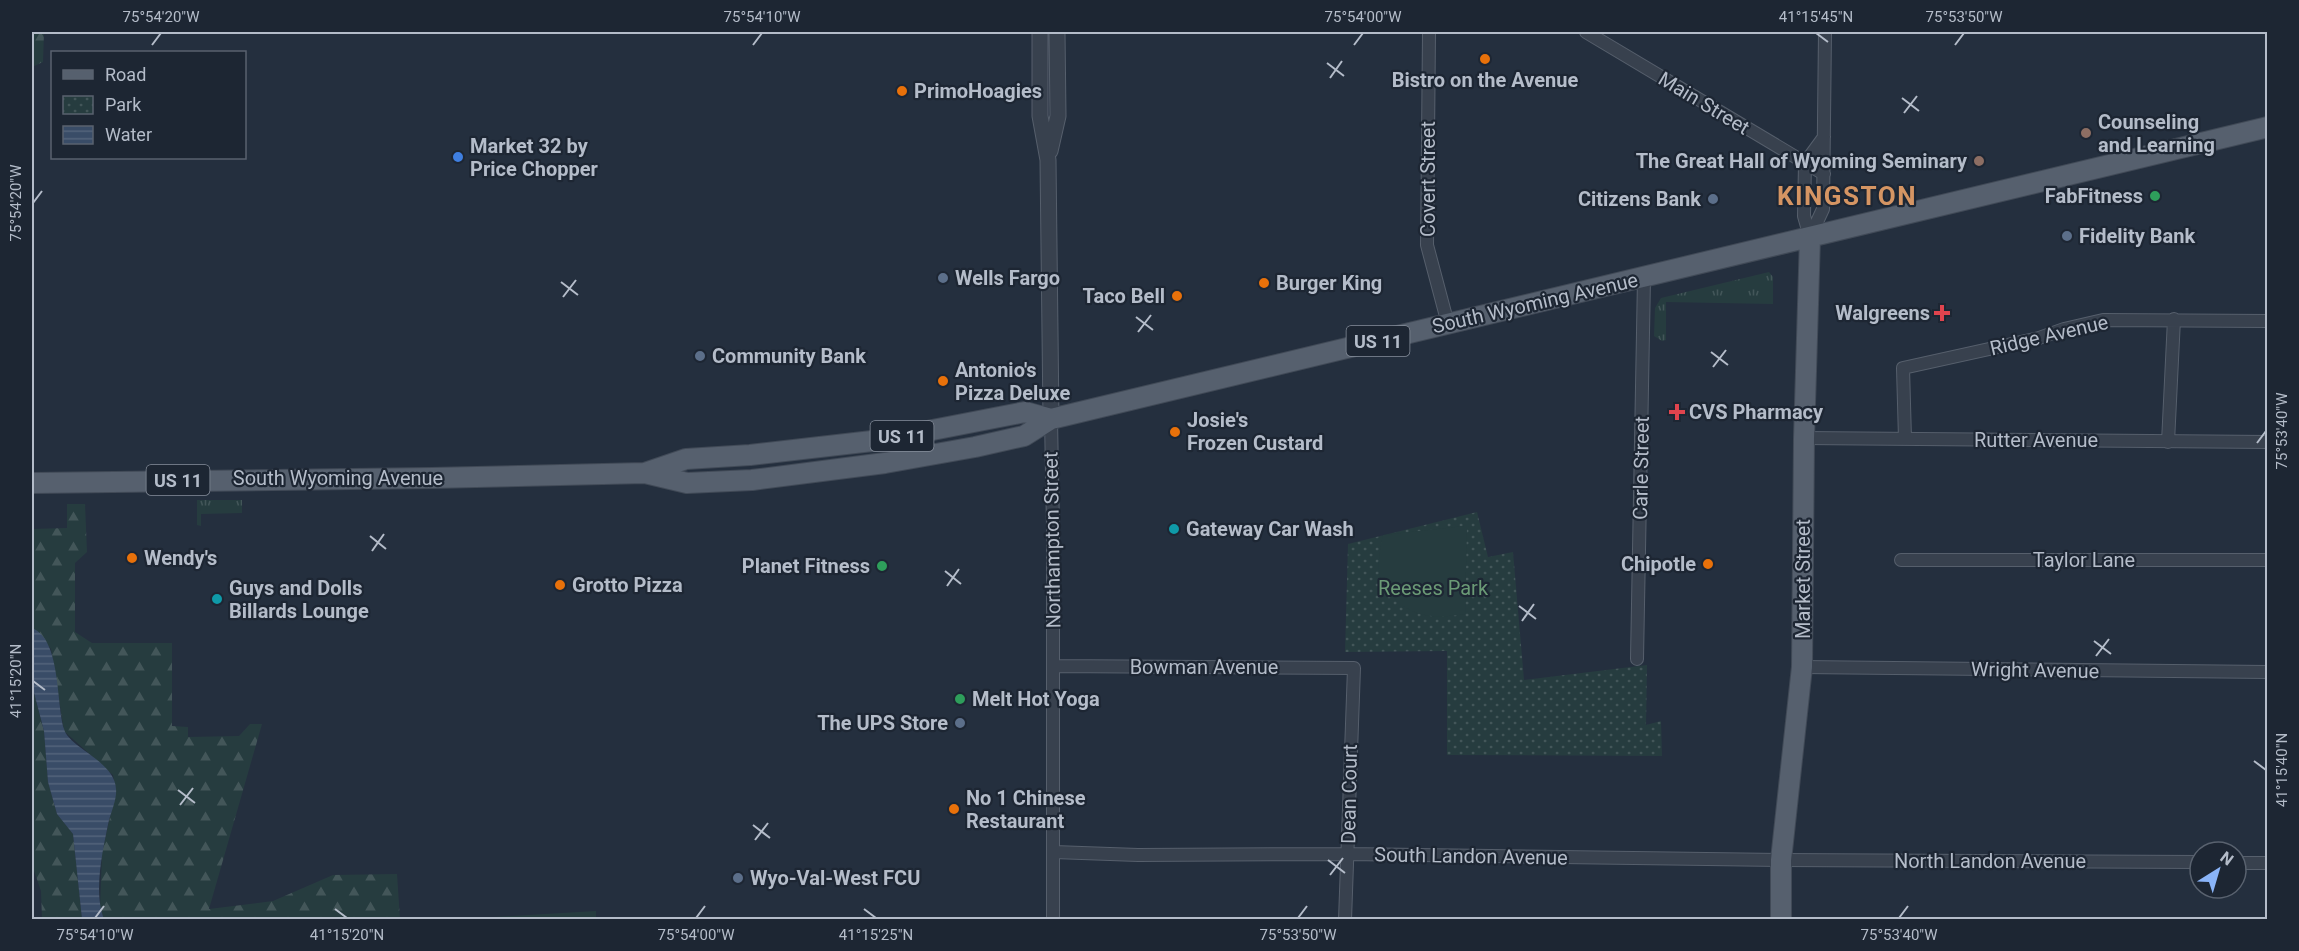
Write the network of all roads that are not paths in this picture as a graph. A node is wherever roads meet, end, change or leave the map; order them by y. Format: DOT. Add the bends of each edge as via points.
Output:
graph roads {
  1 [pos="1040,32"];
  2 [pos="1057,32"];
  3 [pos="1429,32"];
  4 [pos="1586,32"];
  5 [pos="1824,32"];
  6 [pos="2268,128"];
  7 [pos="1824,137"];
  8 [pos="1048,160"];
  9 [pos="1805,163"];
  10 [pos="1824,174"];
  11 [pos="1810,237"];
  12 [pos="1644,278"];
  13 [pos="2174,319"];
  14 [pos="2268,321"];
  15 [pos="1448,324"];
  16 [pos="1051,419"];
  17 [pos="1804,438"];
  18 [pos="1905,439"];
  19 [pos="2168,442"];
  20 [pos="2268,442"];
  21 [pos="32,483"];
  22 [pos="1901,560"];
  23 [pos="2268,560"];
  24 [pos="1637,659"];
  25 [pos="1053,666"];
  26 [pos="1802,667"];
  27 [pos="1354,668"];
  28 [pos="2268,672"];
  29 [pos="1054,852"];
  30 [pos="1348,854"];
  31 [pos="1781,860"];
  32 [pos="2188,862"];
  33 [pos="2248,862"];
  34 [pos="2268,863"];
  35 [pos="1053,920"];
  36 [pos="1345,920"];
  37 [pos="1780,920"];
  1 -- 8 [label="street, Northampton Street" via="1040,116"];
  2 -- 8 [label="street, Northampton Street" via="1058,116"];
  3 -- 15 [label="street, Covert Street" via="1427,245"];
  4 -- 9 [label="street, Main Street"];
  5 -- 7 [label="street, Market Street"];
  6 -- 11 [label="main road, US 11"];
  7 -- 9 [label="street"];
  7 -- 10 [label="street, Market Street"];
  8 -- 16 [label="street, Northampton Street"];
  9 -- 10 [label="street, Main Street"];
  9 -- 11 [label="street, Market Street" via="1804,216"];
  10 -- 11 [label="street, Market Street" via="1823,209"];
  11 -- 12 [label="main road, South Wyoming Avenue / US 11"];
  11 -- 17 [label="main road, Market Street"];
  12 -- 15 [label="main road, South Wyoming Avenue / US 11"];
  12 -- 24 [label="street, Carle Street"];
  13 -- 14 [label="street, Ridge Avenue"];
  13 -- 18 [label="street, Ridge Avenue" via="2103,320 1903,368"];
  13 -- 19 [label="street"];
  15 -- 16 [label="main road, South Wyoming Avenue / US 11"];
  16 -- 21 [label="main road, South Wyoming Avenue / US 11" via="1025,412 881,440 686,459 645,473"];
  16 -- 25 [label="street, Northampton Street"];
  17 -- 18 [label="street, Rutter Avenue"];
  17 -- 26 [label="main road, Market Street"];
  18 -- 19 [label="street, Rutter Avenue"];
  19 -- 20 [label="street, Rutter Avenue"];
  22 -- 23 [label="street, Taylor Lane"];
  25 -- 27 [label="street, Bowman Avenue"];
  25 -- 29 [label="street, Northampton Street"];
  26 -- 28 [label="street, Wright Avenue"];
  26 -- 31 [label="main road, Market Street"];
  27 -- 30 [label="street, Dean Court"];
  29 -- 30 [label="street, South Landon Avenue"];
  29 -- 35 [label="street, Northampton Street"];
  30 -- 31 [label="street, South Landon Avenue"];
  30 -- 36 [label="street, Dean Court"];
  31 -- 32 [label="street, North Landon Avenue"];
  31 -- 37 [label="main road, Market Street"];
  33 -- 34 [label="street"];
}
